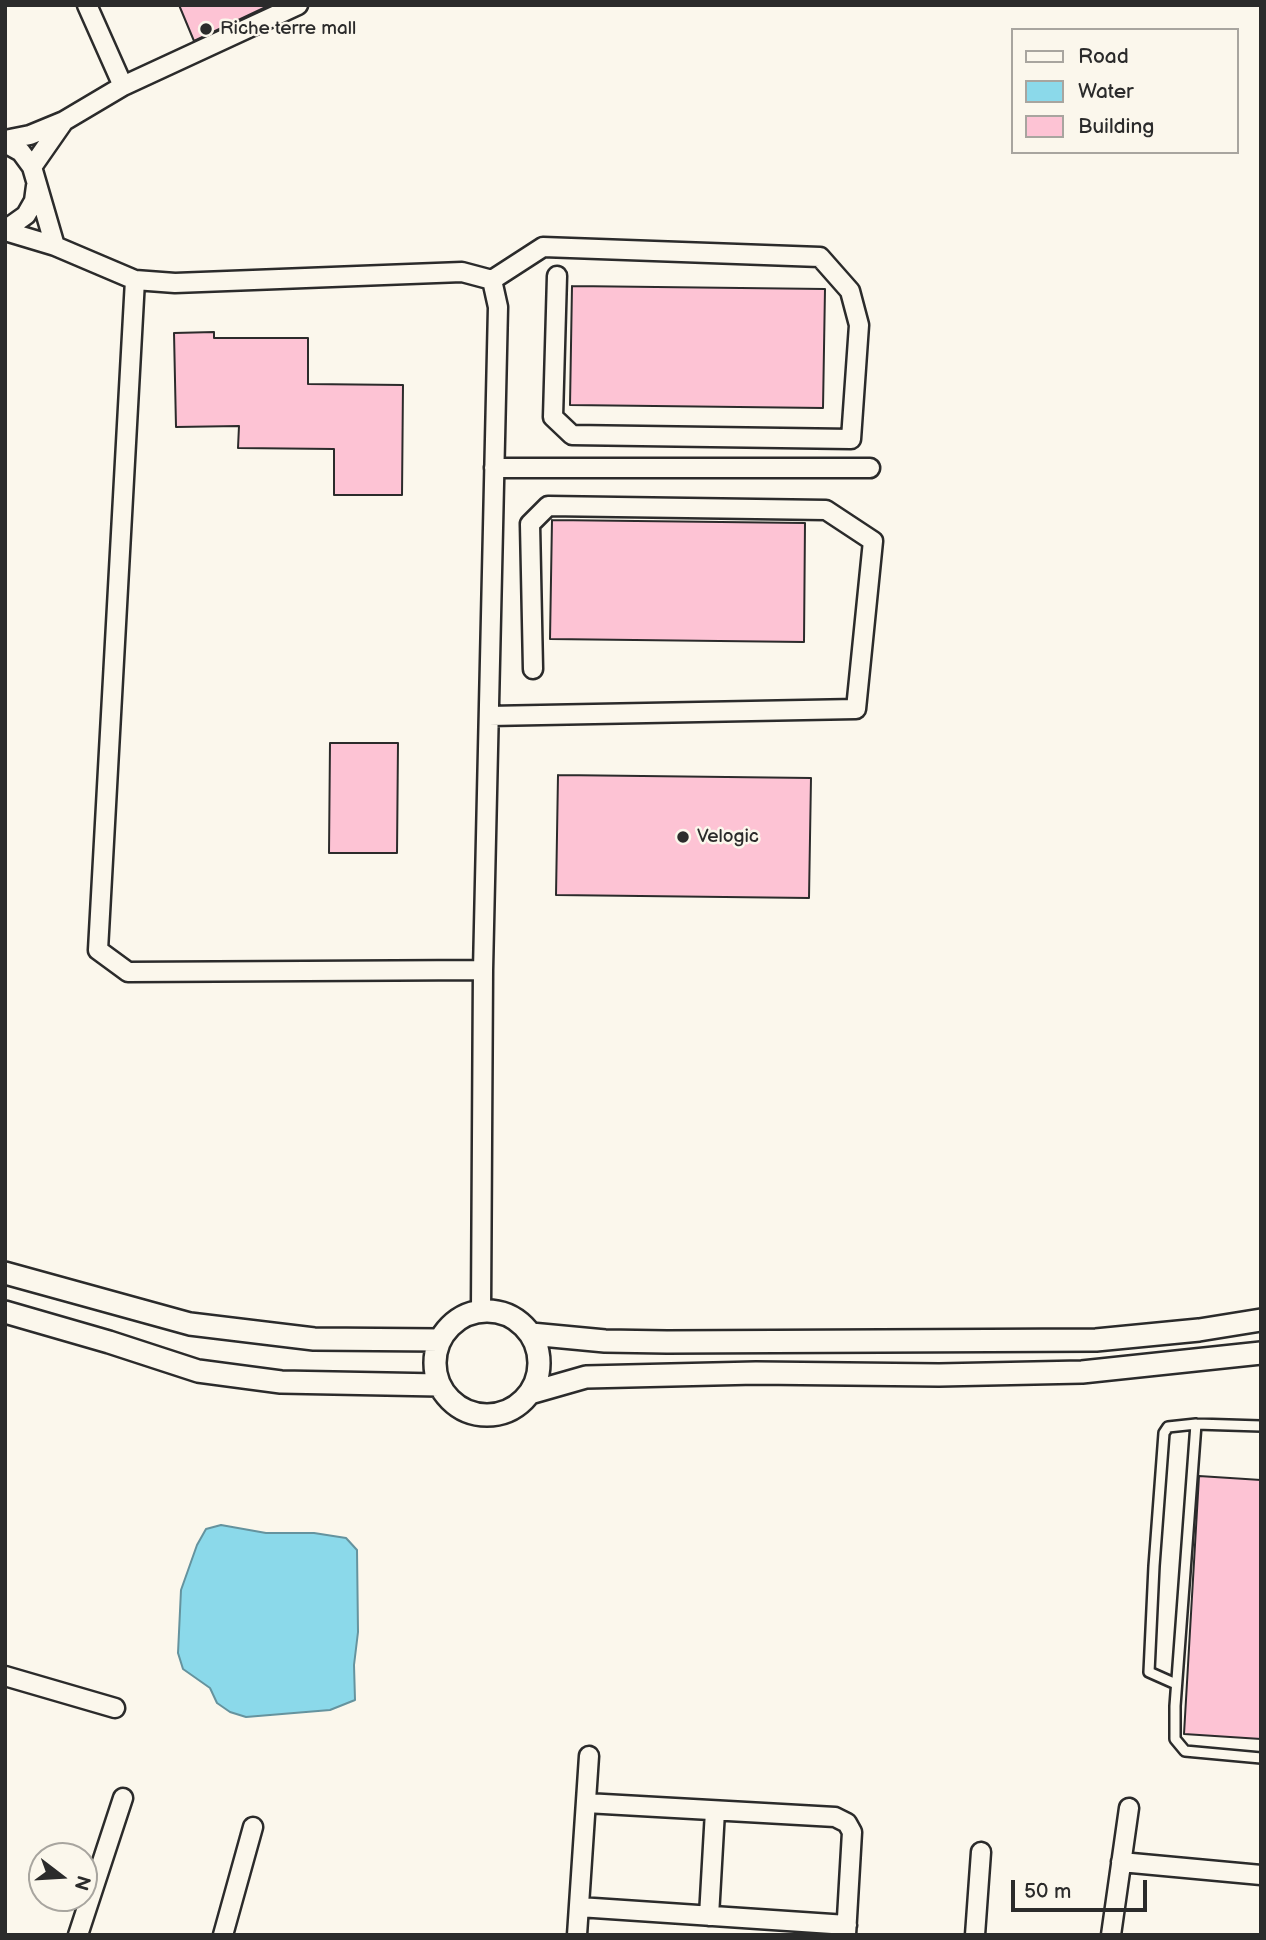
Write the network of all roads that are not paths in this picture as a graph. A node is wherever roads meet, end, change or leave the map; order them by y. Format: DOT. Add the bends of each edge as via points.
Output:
graph roads {
  1 [pos="87,5"];
  2 [pos="298,5"];
  3 [pos="123,86"];
  4 [pos="64,121"];
  5 [pos="5,142"];
  6 [pos="34,175"];
  7 [pos="5,230"];
  8 [pos="55,246"];
  9 [pos="557,276"];
  10 [pos="135,280"];
  11 [pos="492,280"];
  12 [pos="494,468"];
  13 [pos="870,468"];
  14 [pos="533,669"];
  15 [pos="489,716"];
  16 [pos="484,970"];
  17 [pos="5,1273"];
  18 [pos="481,1309"];
  19 [pos="5,1312"];
  20 [pos="1261,1320"];
  21 [pos="531,1334"];
  22 [pos="440,1340"];
  23 [pos="1261,1353"];
  24 [pos="439,1385"];
  25 [pos="530,1393"];
  26 [pos="1196,1424"];
  27 [pos="1261,1426"];
  28 [pos="5,1676"];
  29 [pos="1176,1684"];
  30 [pos="115,1708"];
  31 [pos="589,1756"];
  32 [pos="1261,1758"];
  33 [pos="123,1798"];
  34 [pos="586,1803"];
  35 [pos="1129,1808"];
  36 [pos="715,1811"];
  37 [pos="253,1827"];
  38 [pos="981,1852"];
  39 [pos="1121,1862"];
  40 [pos="1261,1875"];
  41 [pos="579,1907"];
  42 [pos="709,1916"];
  43 [pos="847,1930"];
  44 [pos="78,1935"];
  45 [pos="223,1935"];
  46 [pos="577,1935"];
  47 [pos="975,1935"];
  48 [pos="1111,1935"];
  1 -- 3 [label="street"];
  2 -- 3 [label="street"];
  3 -- 4 [label="street"];
  4 -- 5 [label="street"];
  4 -- 6 [label="street"];
  5 -- 6 [label="street" via="21,152"];
  6 -- 7 [label="street" via="34,201 26,215"];
  6 -- 8 [label="street"];
  7 -- 8 [label="street"];
  8 -- 10 [label="street"];
  9 -- 11 [label="street" via="553,417 572,435 852,439 859,324 850,291 820,257 542,247"];
  10 -- 11 [label="street" via="175,283 462,272"];
  10 -- 16 [label="street" via="98,950 128,972"];
  11 -- 12 [label="street" via="498,307"];
  12 -- 13 [label="street"];
  12 -- 15 [label="street"];
  14 -- 15 [label="street" via="530,524 548,506 826,510 873,541 856,709"];
  15 -- 16 [label="street"];
  16 -- 18 [label="street"];
  17 -- 22 [label="street" via="190,1324 314,1339"];
  18 -- 21 [label="street" via="504,1313"];
  18 -- 22 [label="street" via="458,1319"];
  19 -- 24 [label="street" via="198,1371 281,1382"];
  20 -- 21 [label="street" via="1096,1340 667,1342"];
  21 -- 25 [label="street" via="539,1364"];
  22 -- 24 [label="street" via="435,1355"];
  23 -- 25 [label="street" via="1082,1372 586,1377"];
  24 -- 25 [label="street" via="447,1398 474,1415 505,1413"];
  26 -- 27 [label="lane"];
  26 -- 29 [label="lane"];
  26 -- 29 [label="lane" via="1168,1427 1164,1433 1149,1672"];
  28 -- 30 [label="street"];
  29 -- 32 [label="lane" via="1175,1739 1185,1751"];
  31 -- 34 [label="street"];
  33 -- 44 [label="street"];
  34 -- 36 [label="street"];
  34 -- 41 [label="street"];
  35 -- 39 [label="street"];
  36 -- 42 [label="street"];
  36 -- 43 [label="street" via="835,1817 847,1823 852,1832"];
  37 -- 45 [label="street"];
  38 -- 47 [label="street"];
  39 -- 40 [label="street"];
  39 -- 48 [label="street"];
  41 -- 42 [label="street"];
  41 -- 46 [label="street"];
  42 -- 43 [label="street"];
}
